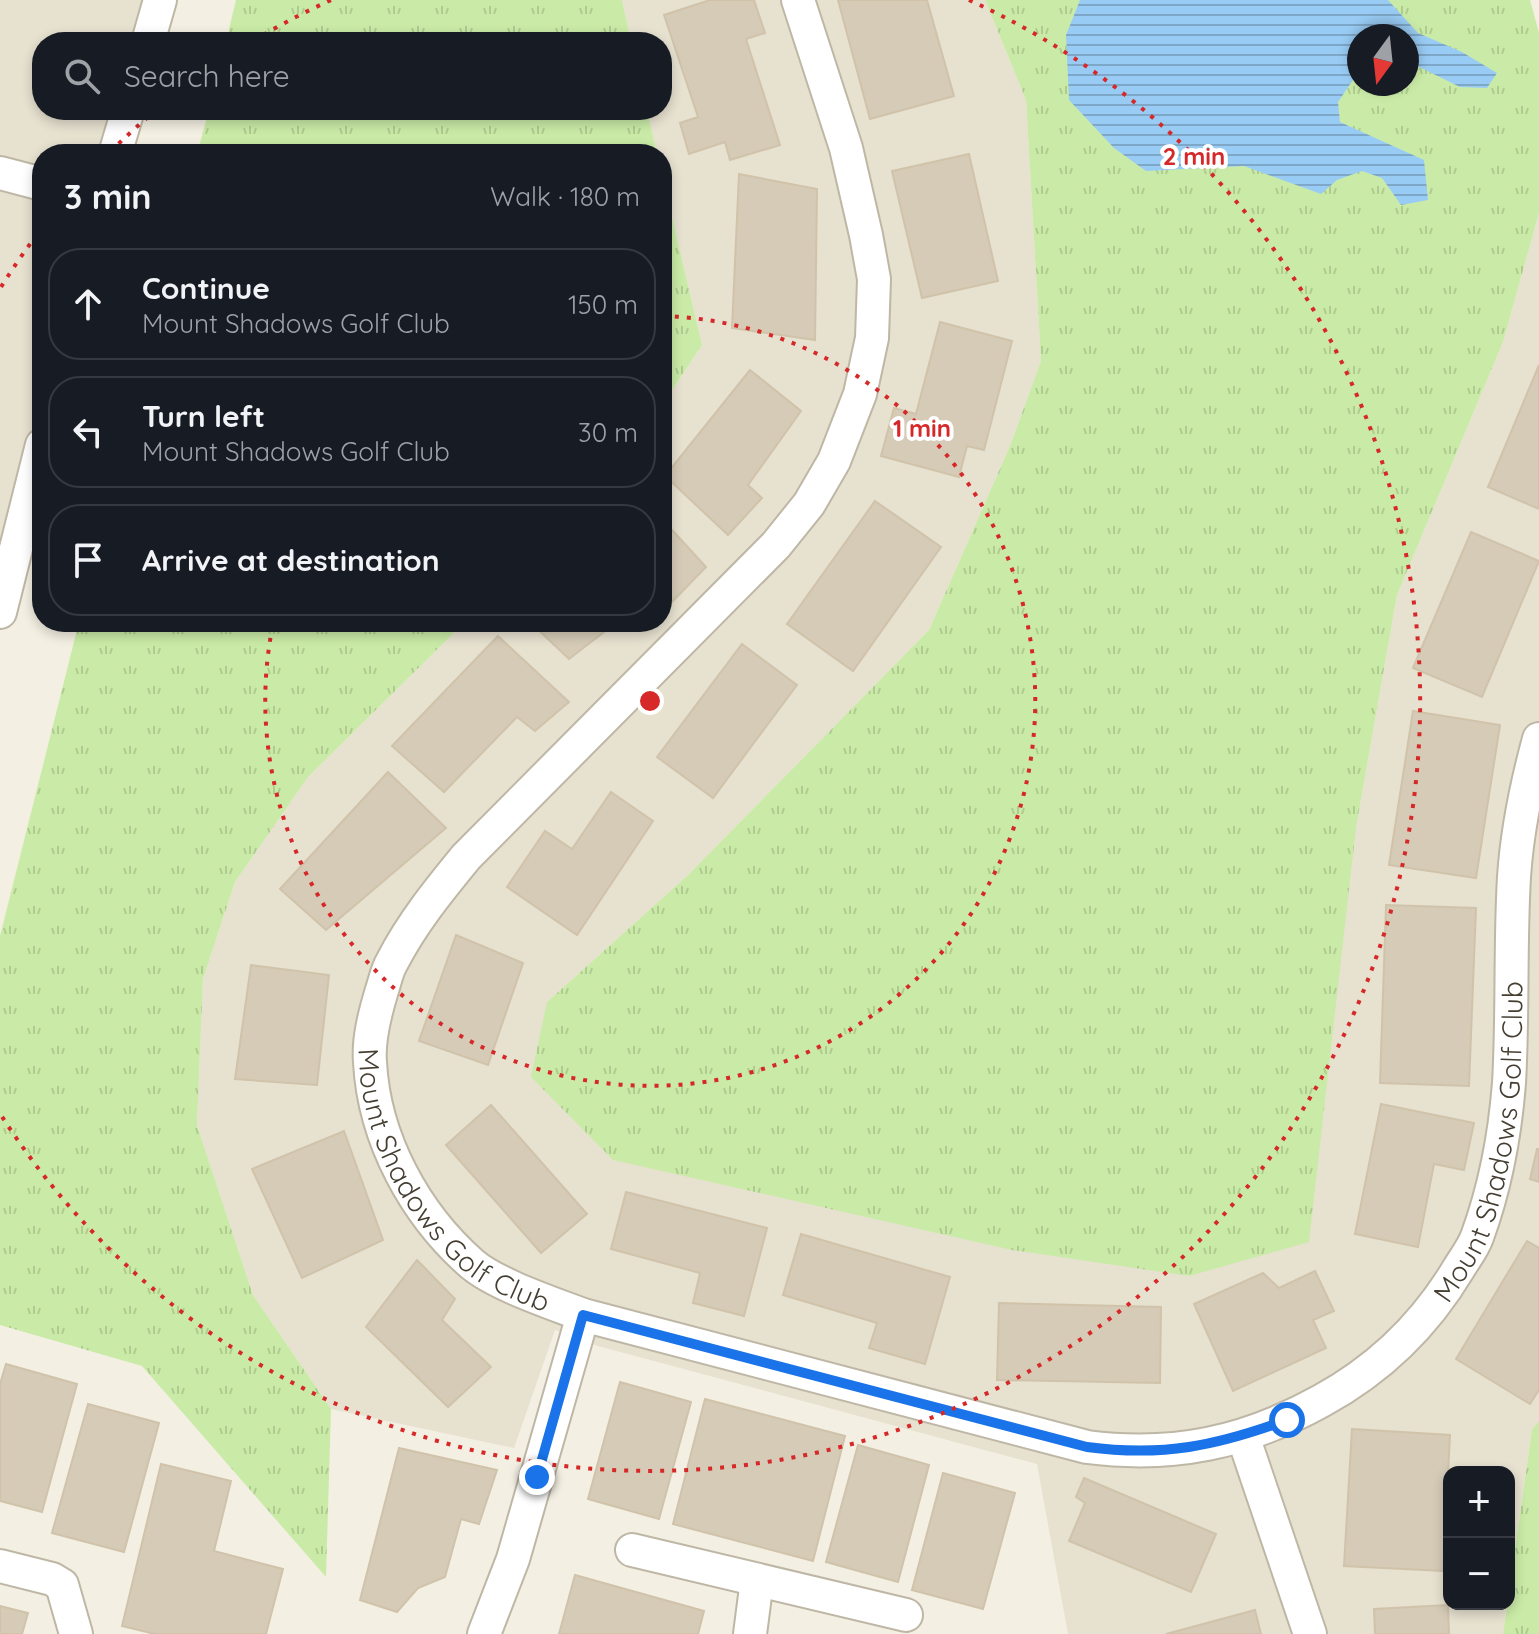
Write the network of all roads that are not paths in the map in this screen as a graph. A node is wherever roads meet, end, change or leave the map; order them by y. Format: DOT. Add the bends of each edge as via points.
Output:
graph roads {
  1 [pos="160,0"];
  2 [pos="798,0"];
  3 [pos="151,32"];
  4 [pos="125,120"];
  5 [pos="118,144"];
  6 [pos="0,173"];
  7 [pos="32,181"];
  8 [pos="32,485"];
  9 [pos="0,612"];
  10 [pos="1539,739"];
  11 [pos="583,1315"];
  12 [pos="1243,1436"];
  13 [pos="632,1550"];
  14 [pos="0,1566"];
  15 [pos="757,1580"];
  16 [pos="906,1615"];
  17 [pos="76,1634"];
  18 [pos="484,1634"];
  19 [pos="750,1634"];
  20 [pos="1310,1634"];
  1 -- 3 [label="street"];
  2 -- 11 [label="street, Mount Shadows Golf Club" via="846,148 874,279 872,338 860,394 834,461 776,545 466,857 424,907 391,964 375,1014 369,1060 375,1098 395,1162 428,1218 474,1266"];
  4 -- 5 [label="street"];
  6 -- 7 [label="street"];
  8 -- 9 [label="street"];
  10 -- 12 [label="street, Mount Shadows Golf Club" via="1514,874 1509,1084 1501,1150 1476,1239 1430,1312 1392,1352 1343,1389 1287,1420"];
  11 -- 12 [label="street, Mount Shadows Golf Club" via="1087,1447 1169,1451"];
  11 -- 18 [label="street, Mount Shadows Golf Club" via="513,1559"];
  12 -- 20 [label="street"];
  13 -- 15 [label="street"];
  14 -- 17 [label="street" via="62,1585"];
  15 -- 16 [label="street"];
  15 -- 19 [label="street"];
}
